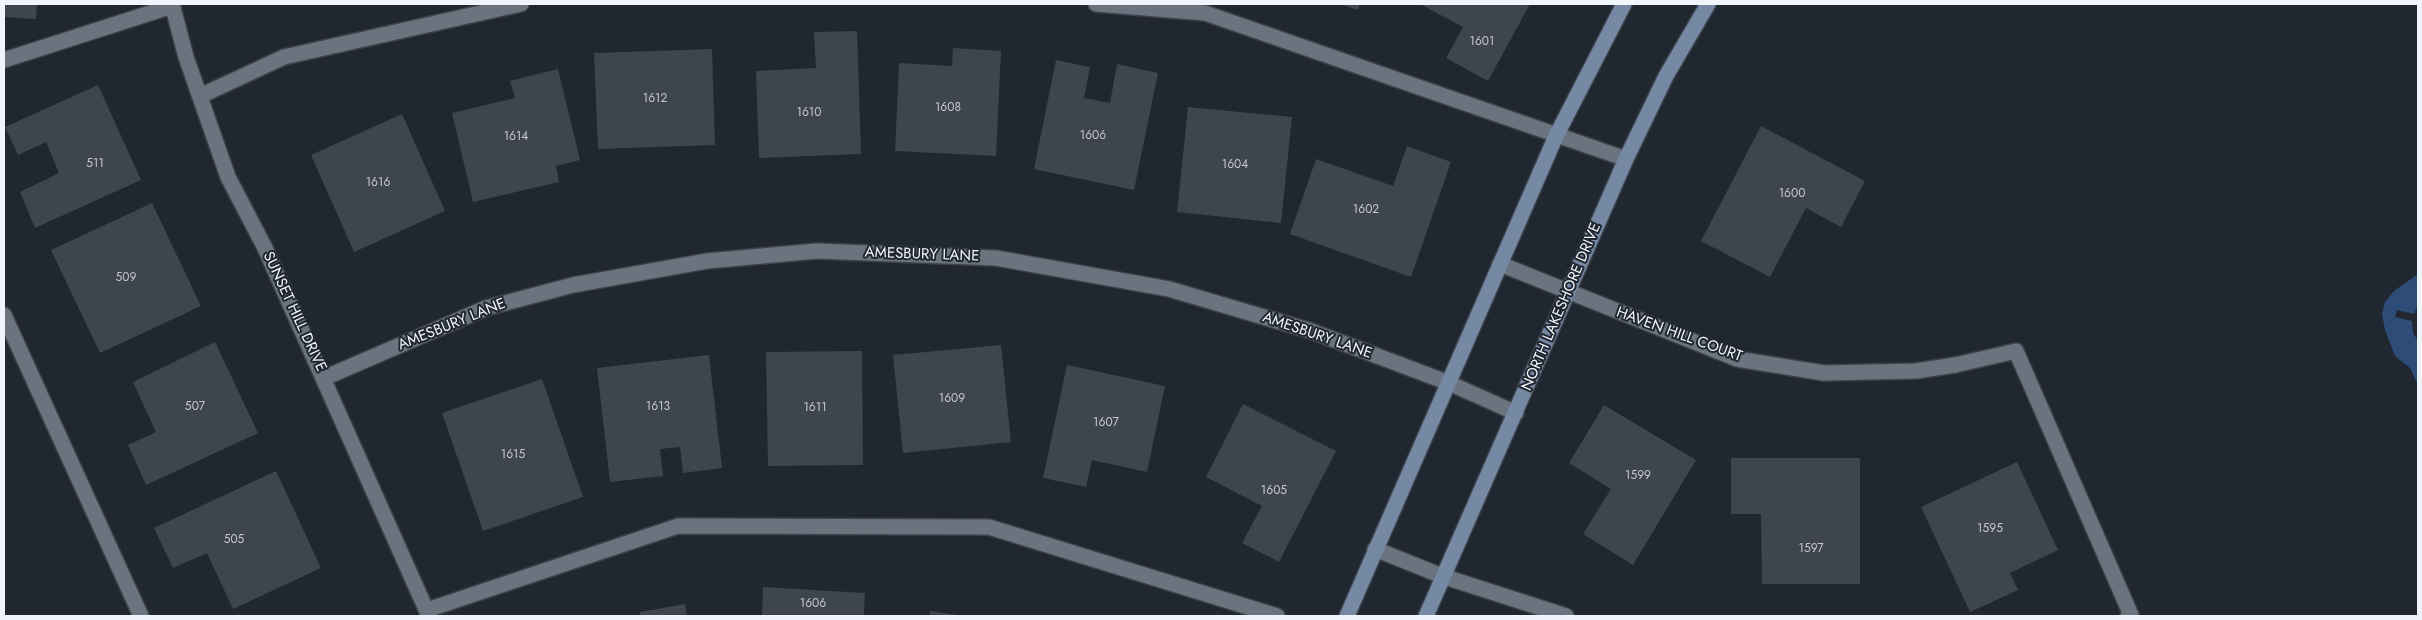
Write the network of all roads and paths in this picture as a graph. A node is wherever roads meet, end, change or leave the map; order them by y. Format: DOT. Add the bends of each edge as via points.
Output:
graph roads {
  1 [pos="521,4"];
  2 [pos="1096,4"];
  3 [pos="1624,4"];
  4 [pos="1708,4"];
  5 [pos="172,5"];
  6 [pos="4,60"];
  7 [pos="200,96"];
  8 [pos="1556,136"];
  9 [pos="1626,159"];
  10 [pos="1500,264"];
  11 [pos="1568,293"];
  12 [pos="4,315"];
  13 [pos="324,378"];
  14 [pos="1449,383"];
  15 [pos="1516,413"];
  16 [pos="1374,549"];
  17 [pos="1442,576"];
  18 [pos="428,613"];
  19 [pos="141,616"];
  20 [pos="1277,616"];
  21 [pos="1347,616"];
  22 [pos="1426,616"];
  23 [pos="1566,616"];
  24 [pos="2128,616"];
  1 -- 7 [label="street" via="284,57"];
  2 -- 8 [label="street" via="1205,12"];
  3 -- 8 [label="main road"];
  4 -- 9 [label="main road, NORTH LAKESHORE DRIVE" via="1666,76"];
  5 -- 6 [label="street"];
  5 -- 7 [label="street, SUNSET HILL DRIVE"];
  7 -- 13 [label="street, SUNSET HILL DRIVE" via="228,176 265,248"];
  8 -- 9 [label="street"];
  8 -- 10 [label="main road"];
  9 -- 11 [label="main road, NORTH LAKESHORE DRIVE"];
  10 -- 11 [label="street, HAVEN HILL COURT"];
  10 -- 14 [label="main road"];
  11 -- 15 [label="main road, NORTH LAKESHORE DRIVE"];
  11 -- 24 [label="street, HAVEN HILL COURT" via="1737,359 1824,373 1916,371 2016,351 2131,615"];
  12 -- 19 [label="street"];
  13 -- 14 [label="street, AMESBURY LANE" via="486,308 573,286 707,261 817,251 996,258 1169,290 1311,331"];
  13 -- 18 [label="street, SUNSET HILL DRIVE"];
  14 -- 15 [label="street, AMESBURY LANE"];
  14 -- 16 [label="main road"];
  15 -- 17 [label="main road, NORTH LAKESHORE DRIVE"];
  16 -- 17 [label="street"];
  16 -- 21 [label="main road"];
  17 -- 22 [label="main road, NORTH LAKESHORE DRIVE"];
  17 -- 23 [label="street"];
  18 -- 20 [label="street" via="678,526 989,527"];
}
